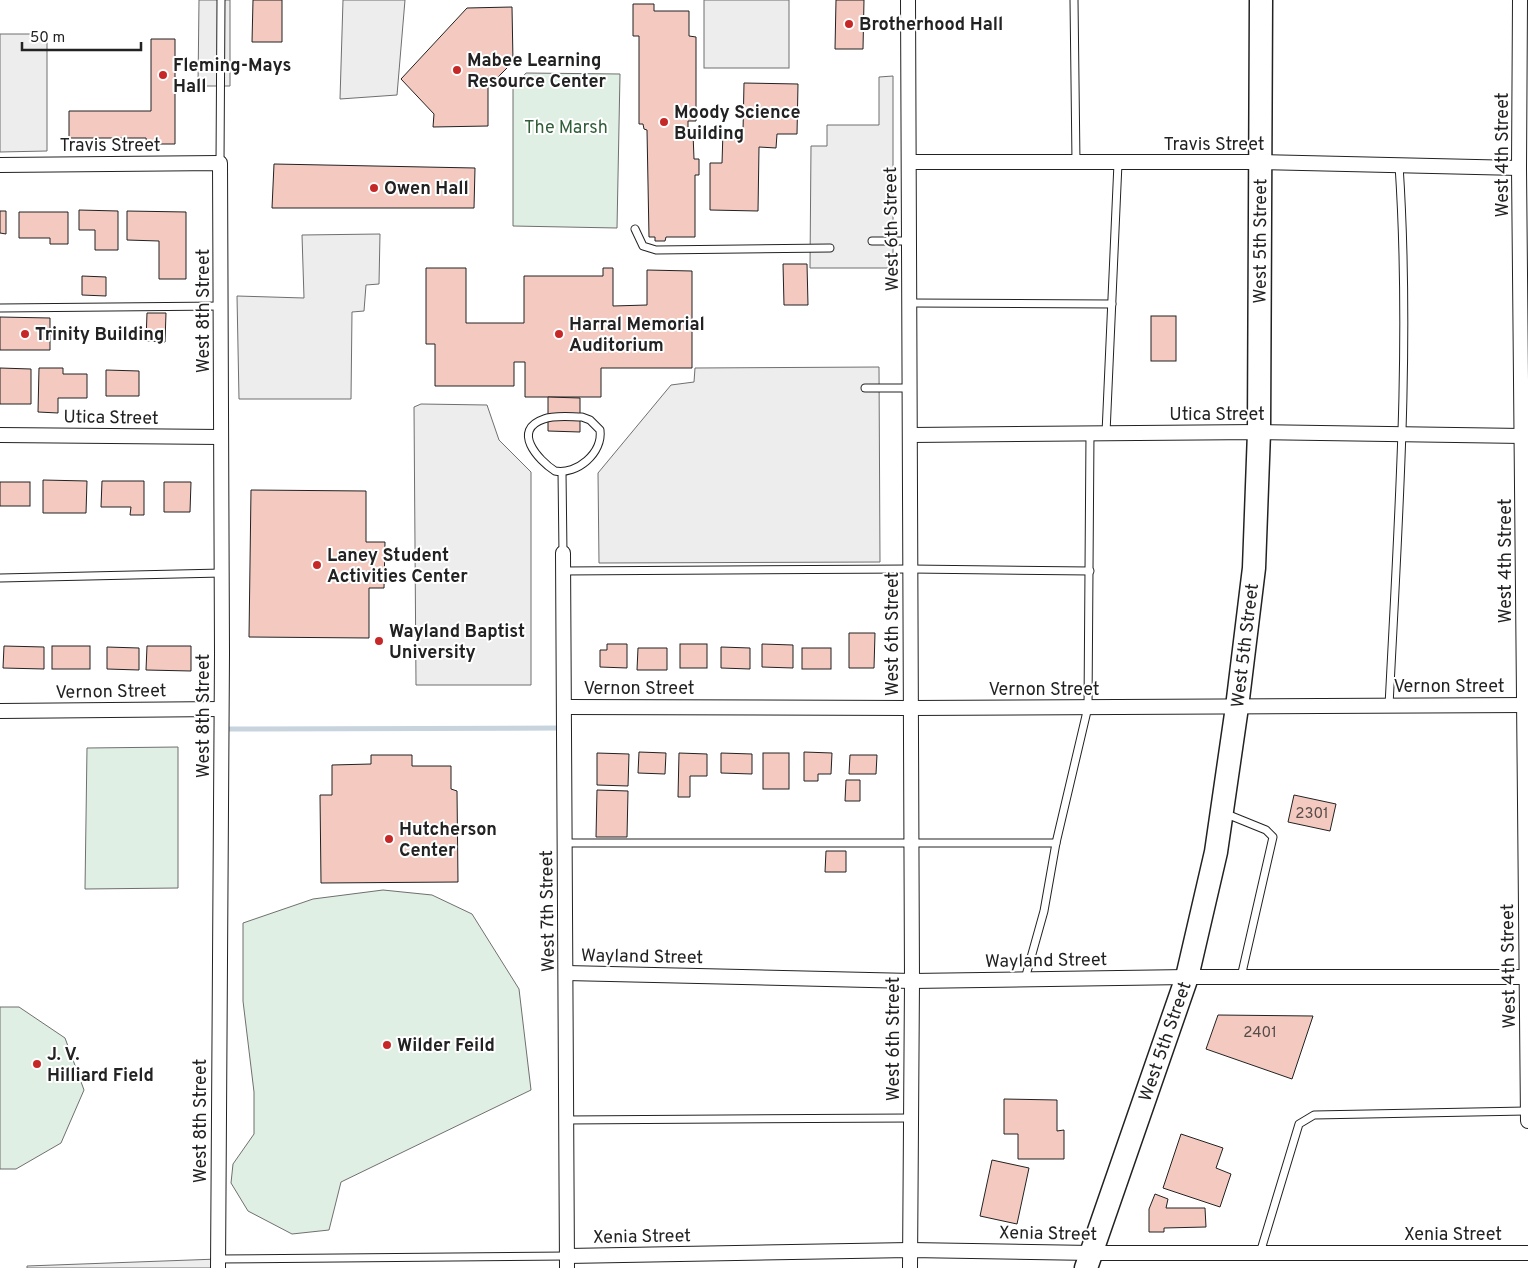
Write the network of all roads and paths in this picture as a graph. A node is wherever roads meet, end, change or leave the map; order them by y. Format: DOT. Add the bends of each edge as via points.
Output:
graph roads {
  1 [pos="221,0"];
  2 [pos="908,0"];
  3 [pos="1074,0"];
  4 [pos="1261,0"];
  5 [pos="1520,0"];
  6 [pos="909,162"];
  7 [pos="1076,162"];
  8 [pos="1118,162"];
  9 [pos="1261,162"];
  10 [pos="220,163"];
  11 [pos="0,165"];
  12 [pos="1399,165"];
  13 [pos="1519,168"];
  14 [pos="635,229"];
  15 [pos="872,241"];
  16 [pos="909,241"];
  17 [pos="830,248"];
  18 [pos="911,303"];
  19 [pos="1112,304"];
  20 [pos="222,306"];
  21 [pos="0,308"];
  22 [pos="865,388"];
  23 [pos="911,388"];
  24 [pos="1259,432"];
  25 [pos="1090,433"];
  26 [pos="1106,433"];
  27 [pos="0,435"];
  28 [pos="911,435"];
  29 [pos="1403,435"];
  30 [pos="1522,436"];
  31 [pos="222,437"];
  32 [pos="562,472"];
  33 [pos="563,553"];
  34 [pos="911,569"];
  35 [pos="563,570"];
  36 [pos="1090,571"];
  37 [pos="222,573"];
  38 [pos="0,578"];
  39 [pos="1526,586"];
  40 [pos="1526,705"];
  41 [pos="1389,706"];
  42 [pos="564,707"];
  43 [pos="1088,707"];
  44 [pos="1237,707"];
  45 [pos="911,708"];
  46 [pos="222,709"];
  47 [pos="0,711"];
  48 [pos="1222,812"];
  49 [pos="564,843"];
  50 [pos="1056,843"];
  51 [pos="912,844"];
  52 [pos="566,973"];
  53 [pos="1187,977"];
  54 [pos="1242,977"];
  55 [pos="1526,977"];
  56 [pos="1025,979"];
  57 [pos="912,981"];
  58 [pos="1528,1111"];
  59 [pos="911,1118"];
  60 [pos="566,1120"];
  61 [pos="1528,1121"];
  62 [pos="910,1250"];
  63 [pos="1260,1253"];
  64 [pos="1528,1253"];
  65 [pos="1089,1260"];
  66 [pos="567,1262"];
  67 [pos="218,1264"];
  68 [pos="910,1268"];
  1 -- 10 [label="lane"];
  2 -- 6 [label="street, West 6th Street"];
  3 -- 7 [label="lane"];
  4 -- 9 [label="main road, West 5th Street"];
  5 -- 13 [label="street, West 4th Street"];
  6 -- 7 [label="street, Travis Street"];
  6 -- 16 [label="street, West 6th Street"];
  7 -- 8 [label="street, Travis Street"];
  8 -- 9 [label="street, Travis Street"];
  8 -- 19 [label="lane"];
  9 -- 12 [label="street, Travis Street"];
  9 -- 24 [label="main road, West 5th Street"];
  10 -- 11 [label="street, Travis Street"];
  10 -- 20 [label="street, West 8th Street"];
  12 -- 13 [label="street, Travis Street"];
  12 -- 29 [label="lane" via="1404,245"];
  13 -- 30 [label="street, West 4th Street"];
  14 -- 17 [label="lane" via="643,246 656,250"];
  15 -- 16 [label="lane"];
  16 -- 18 [label="street, West 6th Street"];
  18 -- 19 [label="lane"];
  18 -- 23 [label="street, West 6th Street"];
  19 -- 26 [label="lane"];
  20 -- 21 [label="lane"];
  20 -- 31 [label="street, West 8th Street"];
  22 -- 23 [label="lane"];
  23 -- 28 [label="street, West 6th Street"];
  24 -- 26 [label="street, Utica Street"];
  24 -- 29 [label="street, Utica Street"];
  24 -- 44 [label="main road, West 5th Street" via="1254,568"];
  25 -- 26 [label="street, Utica Street"];
  25 -- 28 [label="street, Utica Street"];
  25 -- 36 [label="lane"];
  27 -- 31 [label="street, Utica Street"];
  28 -- 34 [label="street, West 6th Street"];
  29 -- 30 [label="street, Utica Street"];
  29 -- 41 [label="lane"];
  30 -- 39 [label="street, West 4th Street"];
  31 -- 37 [label="street, West 8th Street"];
  32 -- 32 [label="lane" via="579,467 593,454 600,430 590,420 582,417 545,418 532,426 528,438 534,452 549,466"];
  32 -- 33 [label="lane"];
  33 -- 35 [label="street, West 7th Street"];
  34 -- 35 [label="lane"];
  34 -- 36 [label="lane"];
  34 -- 45 [label="street, West 6th Street"];
  35 -- 42 [label="street, West 7th Street"];
  36 -- 43 [label="lane"];
  37 -- 38 [label="lane"];
  37 -- 46 [label="street, West 8th Street"];
  39 -- 40 [label="street, West 4th Street"];
  40 -- 41 [label="street, Vernon Street"];
  40 -- 55 [label="street, West 4th Street"];
  41 -- 44 [label="street, Vernon Street"];
  42 -- 45 [label="street, Vernon Street"];
  42 -- 49 [label="street, West 7th Street"];
  43 -- 44 [label="street, Vernon Street"];
  43 -- 45 [label="street, Vernon Street"];
  43 -- 50 [label="lane"];
  44 -- 48 [label="main road, West 5th Street"];
  45 -- 51 [label="street, West 6th Street"];
  46 -- 47 [label="street, Vernon Street"];
  46 -- 67 [label="street, West 8th Street"];
  48 -- 53 [label="main road, West 5th Street"];
  48 -- 54 [label="lane" via="1266,830 1273,837"];
  49 -- 51 [label="lane"];
  49 -- 52 [label="street, West 7th Street"];
  50 -- 51 [label="lane"];
  50 -- 56 [label="lane" via="1044,911"];
  51 -- 57 [label="street, West 6th Street"];
  52 -- 57 [label="street, Wayland Street"];
  52 -- 60 [label="street, West 7th Street"];
  53 -- 54 [label="street, Wayland Street"];
  53 -- 56 [label="street, Wayland Street"];
  53 -- 65 [label="main road, West 5th Street"];
  54 -- 55 [label="street, Wayland Street"];
  55 -- 58 [label="street, West 4th Street"];
  56 -- 57 [label="street, Wayland Street"];
  57 -- 59 [label="street, West 6th Street"];
  58 -- 61 [label="street, West 4th Street"];
  58 -- 63 [label="lane" via="1314,1115 1299,1124"];
  59 -- 60 [label="lane"];
  59 -- 62 [label="street, West 6th Street"];
  60 -- 66 [label="street, West 7th Street"];
  62 -- 65 [label="street, Xenia Street"];
  62 -- 66 [label="street, Xenia Street"];
  62 -- 68 [label="street, West 6th Street"];
  63 -- 64 [label="street, Xenia Street"];
  63 -- 65 [label="street, Xenia Street"];
  66 -- 67 [label="lane"];
}
